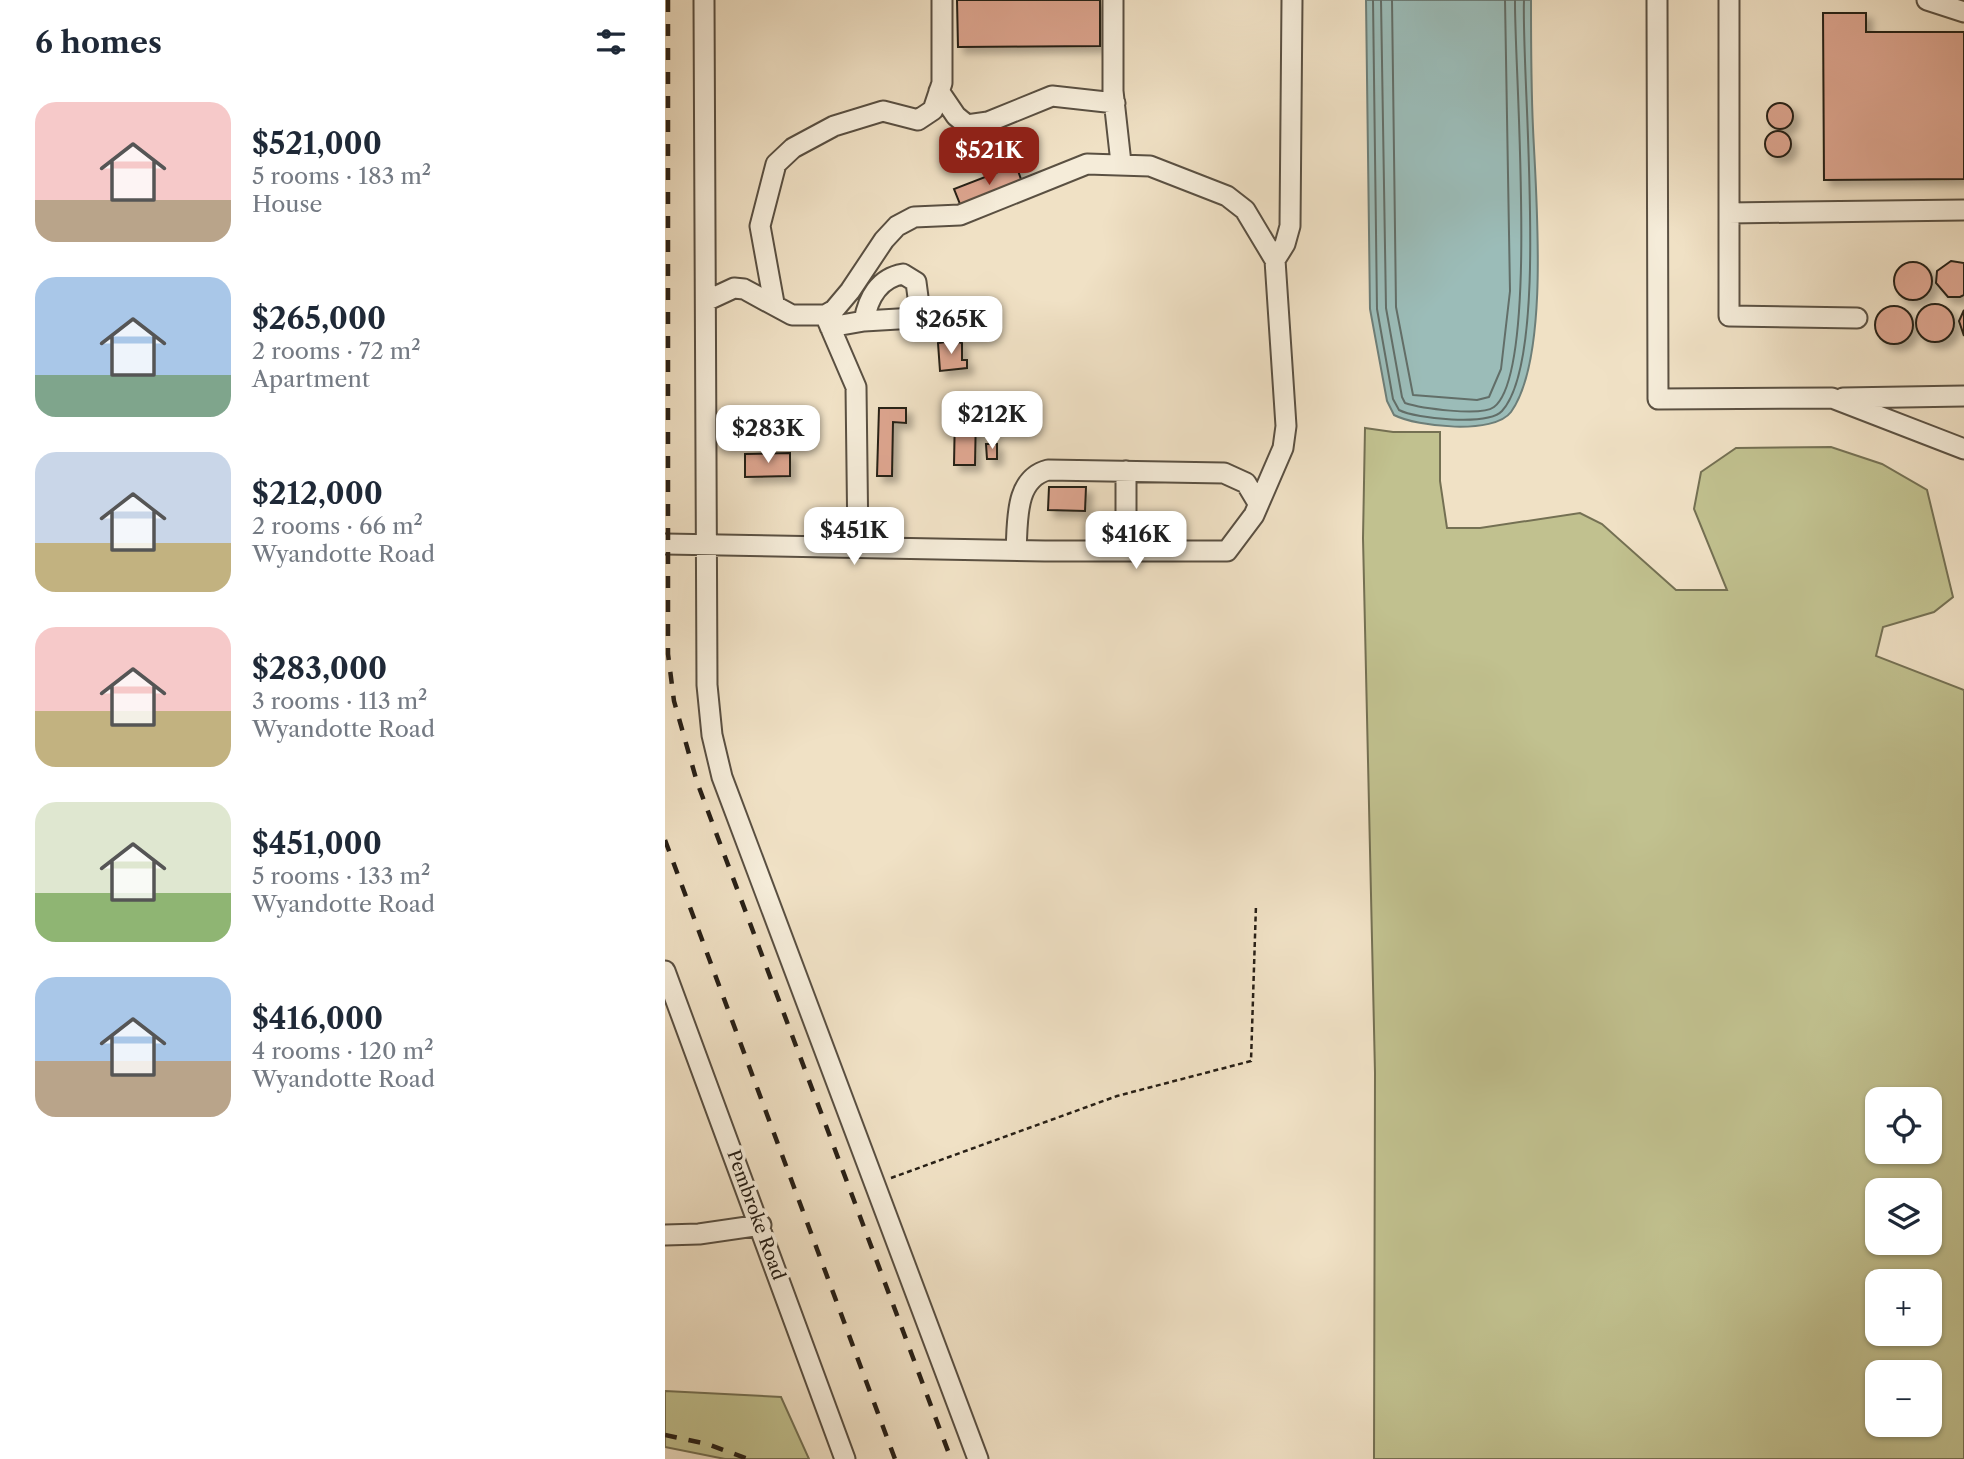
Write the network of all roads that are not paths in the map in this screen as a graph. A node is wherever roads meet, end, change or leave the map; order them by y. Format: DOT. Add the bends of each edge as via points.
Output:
graph roads {
  1 [pos="704,0"];
  2 [pos="942,0"];
  3 [pos="1113,0"];
  4 [pos="1292,0"];
  5 [pos="1657,0"];
  6 [pos="1729,0"];
  7 [pos="1927,0"];
  8 [pos="1964,12"];
  9 [pos="939,91"];
  10 [pos="1115,103"];
  11 [pos="1121,163"];
  12 [pos="1964,210"];
  13 [pos="1729,212"];
  14 [pos="1275,260"];
  15 [pos="706,301"];
  16 [pos="774,303"];
  17 [pos="1857,318"];
  18 [pos="827,321"];
  19 [pos="865,321"];
  20 [pos="1964,396"];
  21 [pos="1832,398"];
  22 [pos="1964,449"];
  23 [pos="1126,471"];
  24 [pos="1258,503"];
  25 [pos="665,544"];
  26 [pos="707,545"];
  27 [pos="857,547"];
  28 [pos="1016,550"];
  29 [pos="1126,551"];
  30 [pos="665,971"];
  31 [pos="761,1225"];
  32 [pos="665,1235"];
  33 [pos="845,1459"];
  34 [pos="978,1459"];
  1 -- 15 [label="street"];
  2 -- 9 [label="street"];
  3 -- 10 [label="street"];
  4 -- 14 [label="street" via="1290,226"];
  5 -- 21 [label="street" via="1658,399"];
  6 -- 13 [label="street"];
  7 -- 8 [label="street"];
  9 -- 10 [label="street" via="967,125 988,122 1052,96"];
  9 -- 16 [label="street" via="933,110 918,120 883,111 793,148 776,164 759,226"];
  10 -- 11 [label="street"];
  11 -- 14 [label="street" via="1150,166 1227,196 1245,210"];
  11 -- 18 [label="street" via="1072,168 960,215 915,217 897,226"];
  12 -- 13 [label="street"];
  13 -- 17 [label="street" via="1729,316"];
  14 -- 24 [label="street" via="1286,426 1278,462"];
  15 -- 16 [label="street" via="734,288"];
  15 -- 26 [label="street"];
  16 -- 18 [label="street" via="792,315"];
  18 -- 19 [label="street"];
  18 -- 27 [label="street" via="857,395"];
  20 -- 21 [label="street"];
  21 -- 22 [label="street"];
  23 -- 24 [label="street" via="1224,473 1246,483"];
  23 -- 28 [label="street" via="1038,473 1024,489 1019,505"];
  23 -- 29 [label="street"];
  24 -- 29 [label="street" via="1227,551"];
  25 -- 26 [label="street"];
  26 -- 27 [label="street"];
  26 -- 34 [label="street" via="706,685 722,777"];
  27 -- 28 [label="street"];
  28 -- 29 [label="street"];
  30 -- 31 [label="street, Pembroke Road"];
  31 -- 32 [label="street"];
  31 -- 33 [label="street, Pembroke Road"];
}
